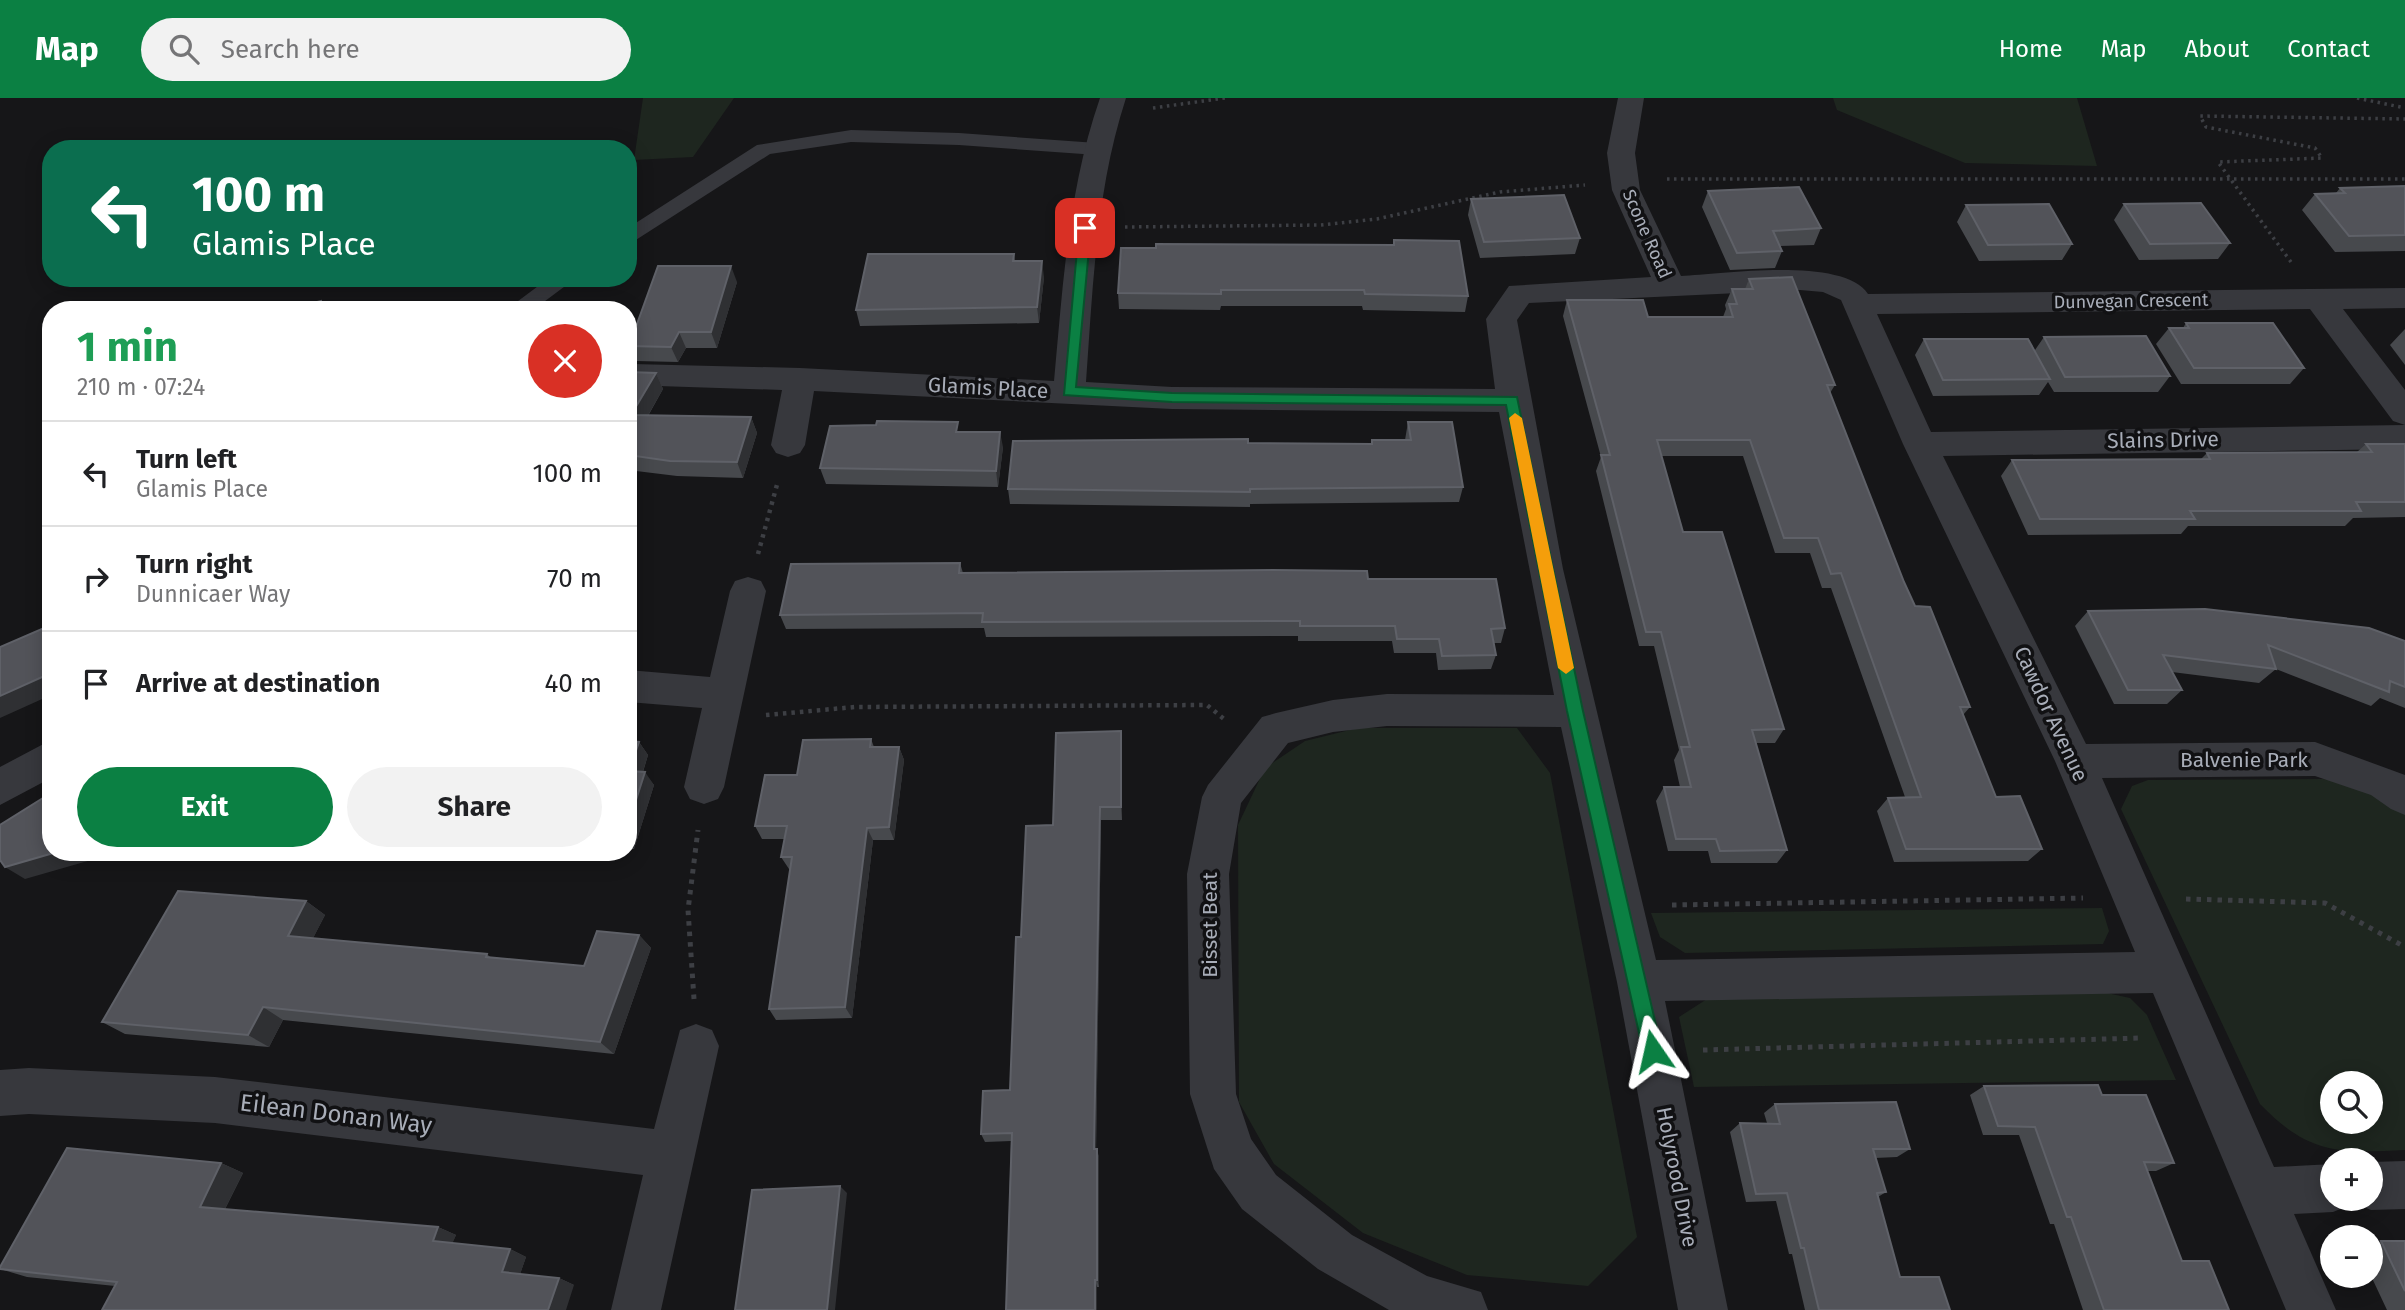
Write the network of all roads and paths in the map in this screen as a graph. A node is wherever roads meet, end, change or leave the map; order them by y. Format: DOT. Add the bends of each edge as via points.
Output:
graph roads {
  1 [pos="1114,98"];
  2 [pos="1225,98"];
  3 [pos="1630,98"];
  4 [pos="2357,98"];
  5 [pos="2405,108"];
  6 [pos="2405,119"];
  7 [pos="1100,139"];
  8 [pos="2229,179"];
  9 [pos="2405,179"];
  10 [pos="1624,180"];
  11 [pos="1085,228"];
  12 [pos="637,231"];
  13 [pos="552,287"];
  14 [pos="1671,287"];
  15 [pos="2405,298"];
  16 [pos="2319,299"];
  17 [pos="530,301"];
  18 [pos="1858,304"];
  19 [pos="637,375"];
  20 [pos="800,379"];
  21 [pos="1069,391"];
  22 [pos="1512,401"];
  23 [pos="2405,413"];
  24 [pos="2405,437"];
  25 [pos="1920,444"];
  26 [pos="788,446"];
  27 [pos="748,592"];
  28 [pos="637,688"];
  29 [pos="722,707"];
  30 [pos="1575,711"];
  31 [pos="1260,748"];
  32 [pos="2075,761"];
  33 [pos="42,762"];
  34 [pos="704,787"];
  35 [pos="0,788"];
  36 [pos="2405,797"];
  37 [pos="2134,897"];
  38 [pos="1620,906"];
  39 [pos="2405,947"];
  40 [pos="2165,972"];
  41 [pos="1639,981"];
  42 [pos="2192,1037"];
  43 [pos="696,1046"];
  44 [pos="1653,1051"];
  45 [pos="0,1093"];
  46 [pos="670,1154"];
  47 [pos="2405,1185"];
  48 [pos="2383,1186"];
  49 [pos="2320,1189"];
  50 [pos="2258,1192"];
  51 [pos="636,1310"];
  52 [pos="1463,1310"];
  53 [pos="1703,1310"];
  54 [pos="2311,1310"];
  1 -- 7 [label="street"];
  2 -- 7 [label="path" via="1153,108"];
  3 -- 10 [label="street, Scone Road" via="1621,153"];
  4 -- 5 [label="path"];
  6 -- 8 [label="path" via="2200,116 2206,127 2315,148 2322,158 2218,162"];
  7 -- 11 [label="street"];
  7 -- 12 [label="lane" via="851,136 764,149"];
  8 -- 9 [label="path"];
  8 -- 10 [label="path"];
  8 -- 16 [label="path"];
  10 -- 11 [label="path" via="1500,192 1377,219 1320,225"];
  10 -- 14 [label="street, Scone Road"];
  11 -- 21 [label="street"];
  13 -- 17 [label="lane"];
  14 -- 18 [label="street, Cawdor Avenue" via="1801,280 1829,283 1853,294"];
  14 -- 22 [label="street, Holyrood Drive" via="1520,293 1501,319"];
  15 -- 16 [label="street, Dunvegan Crescent"];
  16 -- 18 [label="street, Dunvegan Crescent"];
  16 -- 23 [label="street"];
  18 -- 25 [label="street, Cawdor Avenue"];
  19 -- 20 [label="street, Glamis Place"];
  20 -- 21 [label="street, Glamis Place"];
  20 -- 26 [label="street"];
  21 -- 22 [label="street, Glamis Place" via="1172,398"];
  22 -- 30 [label="street, Holyrood Drive"];
  24 -- 25 [label="street, Slains Drive"];
  25 -- 32 [label="street, Cawdor Avenue"];
  26 -- 27 [label="path"];
  27 -- 29 [label="street"];
  28 -- 29 [label="street"];
  29 -- 31 [label="path" via="1207,705"];
  29 -- 34 [label="street"];
  30 -- 31 [label="street, Bisset Beat" via="1387,710 1333,716 1276,729"];
  30 -- 38 [label="street, Holyrood Drive"];
  31 -- 52 [label="street, Bisset Beat" via="1222,797 1208,874 1213,1094 1231,1152 1259,1192 1335,1252 1419,1299"];
  32 -- 36 [label="street, Balvenie Park" via="2315,759 2384,782"];
  32 -- 37 [label="street, Cawdor Avenue"];
  33 -- 35 [label="street"];
  34 -- 43 [label="path" via="688,910"];
  37 -- 38 [label="path"];
  37 -- 39 [label="path" via="2325,903"];
  37 -- 40 [label="street, Cawdor Avenue"];
  38 -- 41 [label="street, Holyrood Drive"];
  40 -- 41 [label="street"];
  40 -- 42 [label="street, Cawdor Avenue"];
  41 -- 44 [label="street, Holyrood Drive"];
  42 -- 44 [label="path"];
  42 -- 50 [label="street, Cawdor Avenue"];
  43 -- 46 [label="street"];
  44 -- 53 [label="street, Holyrood Drive"];
  45 -- 46 [label="street, Eilean Donan Way" via="215,1100"];
  46 -- 51 [label="street"];
  47 -- 48 [label="street"];
  49 -- 50 [label="street"];
  50 -- 54 [label="street, Cawdor Avenue"];
}
